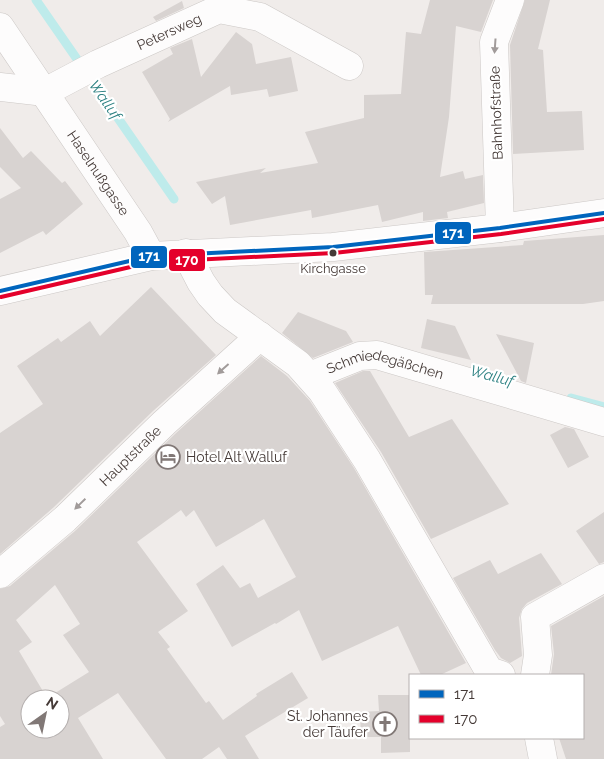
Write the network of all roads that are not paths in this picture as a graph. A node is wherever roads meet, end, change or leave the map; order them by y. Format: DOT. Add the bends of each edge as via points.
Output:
graph roads {
  1 [pos="510,0"];
  2 [pos="252,8"];
  3 [pos="0,27"];
  4 [pos="349,66"];
  5 [pos="0,87"];
  6 [pos="45,92"];
  7 [pos="604,213"];
  8 [pos="500,228"];
  9 [pos="186,253"];
  10 [pos="151,256"];
  11 [pos="0,291"];
  12 [pos="260,336"];
  13 [pos="310,376"];
  14 [pos="604,422"];
  15 [pos="0,574"];
  16 [pos="604,578"];
  17 [pos="498,674"];
  18 [pos="535,674"];
  1 -- 8 [label="street, Bahnhofstraße, one-way" via="494,42"];
  2 -- 4 [label="street, Petersweg" via="260,17"];
  2 -- 6 [label="street, Petersweg" via="219,9"];
  3 -- 6 [label="street, Haselnußgasse"];
  5 -- 6 [label="street"];
  6 -- 10 [label="street, Haselnußgasse"];
  7 -- 8 [label="street"];
  8 -- 9 [label="street" via="333,246"];
  9 -- 10 [label="street"];
  9 -- 12 [label="street" via="210,295 225,311"];
  10 -- 11 [label="street"];
  12 -- 13 [label="street"];
  12 -- 15 [label="street, Hauptstraße, one-way" via="164,422 65,519"];
  13 -- 14 [label="street, Schmiedegäßchen" via="360,356 378,355"];
  13 -- 17 [label="street" via="367,460 489,671"];
  16 -- 18 [label="street" via="535,617 538,654"];
}
